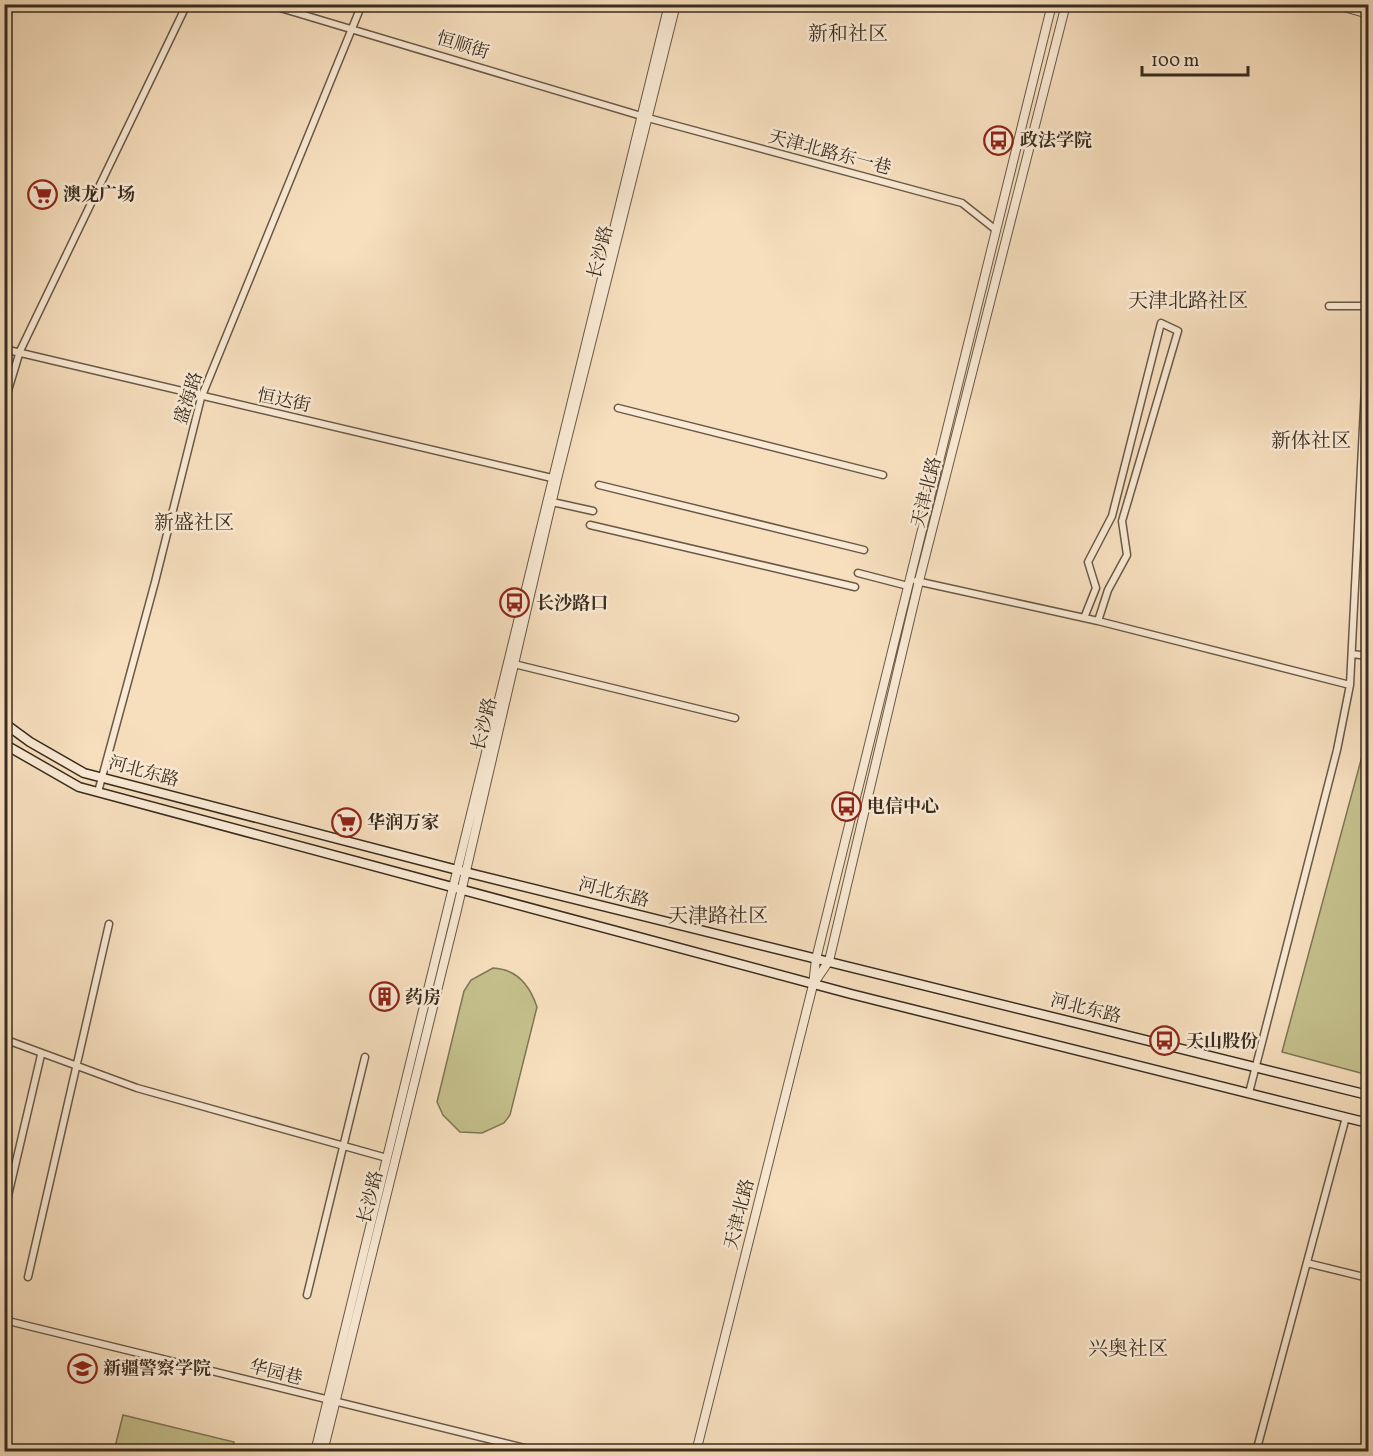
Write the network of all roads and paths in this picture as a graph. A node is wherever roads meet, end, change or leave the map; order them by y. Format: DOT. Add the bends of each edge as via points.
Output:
graph roads {
  1 [pos="187,4"];
  2 [pos="267,4"];
  3 [pos="362,4"];
  4 [pos="669,4"];
  5 [pos="676,4"];
  6 [pos="1052,4"];
  7 [pos="1066,4"];
  8 [pos="1334,4"];
  9 [pos="1368,14"];
  10 [pos="351,28"];
  11 [pos="645,116"];
  12 [pos="996,230"];
  13 [pos="1329,306"];
  14 [pos="1368,306"];
  15 [pos="1368,328"];
  16 [pos="4,349"];
  17 [pos="20,351"];
  18 [pos="201,398"];
  19 [pos="4,405"];
  20 [pos="618,408"];
  21 [pos="883,475"];
  22 [pos="555,478"];
  23 [pos="599,485"];
  24 [pos="552,502"];
  25 [pos="593,511"];
  26 [pos="590,525"];
  27 [pos="864,550"];
  28 [pos="858,573"];
  29 [pos="919,581"];
  30 [pos="909,583"];
  31 [pos="855,587"];
  32 [pos="1084,618"];
  33 [pos="1098,621"];
  34 [pos="1352,654"];
  35 [pos="1368,657"];
  36 [pos="514,664"];
  37 [pos="1350,685"];
  38 [pos="735,718"];
  39 [pos="4,723"];
  40 [pos="4,744"];
  41 [pos="102,778"];
  42 [pos="98,792"];
  43 [pos="460,871"];
  44 [pos="457,889"];
  45 [pos="109,924"];
  46 [pos="816,959"];
  47 [pos="829,961"];
  48 [pos="813,985"];
  49 [pos="4,1039"];
  50 [pos="41,1055"];
  51 [pos="365,1058"];
  52 [pos="1256,1067"];
  53 [pos="78,1068"];
  54 [pos="1249,1093"];
  55 [pos="1368,1095"];
  56 [pos="1346,1117"];
  57 [pos="1368,1123"];
  58 [pos="343,1146"];
  59 [pos="387,1158"];
  60 [pos="4,1213"];
  61 [pos="1307,1263"];
  62 [pos="28,1277"];
  63 [pos="1368,1278"];
  64 [pos="307,1295"];
  65 [pos="4,1320"];
  66 [pos="332,1401"];
  67 [pos="315,1452"];
  68 [pos="323,1452"];
  69 [pos="541,1452"];
  70 [pos="696,1452"];
  71 [pos="1256,1452"];
  1 -- 17 [label="street"];
  2 -- 10 [label="street, 恒顺街"];
  3 -- 10 [label="street, 盛海路"];
  4 -- 11 [label="street, 长沙路"];
  5 -- 11 [label="street, 长沙路"];
  6 -- 12 [label="street, 天津北路"];
  7 -- 29 [label="street, 天津北路"];
  8 -- 9 [label="street"];
  10 -- 11 [label="street, 恒顺街"];
  10 -- 18 [label="street, 盛海路"];
  11 -- 12 [label="street, 天津北路东一巷" via="962,203"];
  11 -- 22 [label="street, 长沙路"];
  12 -- 30 [label="street, 天津北路"];
  13 -- 14 [label="street"];
  15 -- 34 [label="street"];
  16 -- 17 [label="street, 恒达街"];
  17 -- 18 [label="street, 恒达街"];
  17 -- 19 [label="street"];
  18 -- 22 [label="street, 恒达街"];
  18 -- 41 [label="street, 盛海路"];
  20 -- 21 [label="street"];
  22 -- 24 [label="street, 长沙路"];
  22 -- 43 [label="street, 长沙路"];
  23 -- 27 [label="street"];
  24 -- 25 [label="street"];
  24 -- 36 [label="street, 长沙路"];
  26 -- 31 [label="street"];
  28 -- 30 [label="street"];
  29 -- 30 [label="street"];
  29 -- 32 [label="street"];
  29 -- 47 [label="street, 天津北路"];
  30 -- 46 [label="street, 天津北路"];
  32 -- 33 [label="street"];
  32 -- 33 [label="street" via="1096,588 1088,562 1112,516 1161,323 1178,331 1122,521 1127,555 1108,590"];
  33 -- 37 [label="street"];
  34 -- 35 [label="street"];
  34 -- 37 [label="street"];
  36 -- 38 [label="street"];
  36 -- 43 [label="street, 长沙路"];
  37 -- 52 [label="street"];
  39 -- 41 [label="main road, 河北东路" via="84,773"];
  40 -- 42 [label="main road" via="79,787"];
  41 -- 42 [label="street, 盛海路"];
  41 -- 43 [label="main road, 河北东路"];
  42 -- 44 [label="main road"];
  43 -- 44 [label="street, 长沙路"];
  43 -- 46 [label="main road, 河北东路"];
  44 -- 48 [label="main road"];
  44 -- 59 [label="street, 长沙路"];
  44 -- 66 [label="street, 长沙路"];
  45 -- 53 [label="street"];
  46 -- 47 [label="main road, 河北东路"];
  46 -- 48 [label="street, 天津北路"];
  47 -- 48 [label="street, 天津北路"];
  47 -- 52 [label="main road, 河北东路"];
  48 -- 54 [label="main road"];
  48 -- 70 [label="street, 天津北路"];
  49 -- 50 [label="street"];
  50 -- 53 [label="street"];
  50 -- 60 [label="street"];
  51 -- 58 [label="street"];
  52 -- 54 [label="street"];
  52 -- 55 [label="main road, 河北东路"];
  53 -- 58 [label="street" via="157,1095"];
  53 -- 62 [label="street"];
  54 -- 56 [label="main road"];
  56 -- 57 [label="main road"];
  56 -- 61 [label="street"];
  58 -- 59 [label="street"];
  58 -- 64 [label="street"];
  59 -- 66 [label="street, 长沙路"];
  61 -- 63 [label="street"];
  61 -- 71 [label="street"];
  65 -- 66 [label="street, 华园巷"];
  66 -- 67 [label="street, 长沙路"];
  66 -- 68 [label="street, 长沙路"];
  66 -- 69 [label="street, 华园巷"];
}
